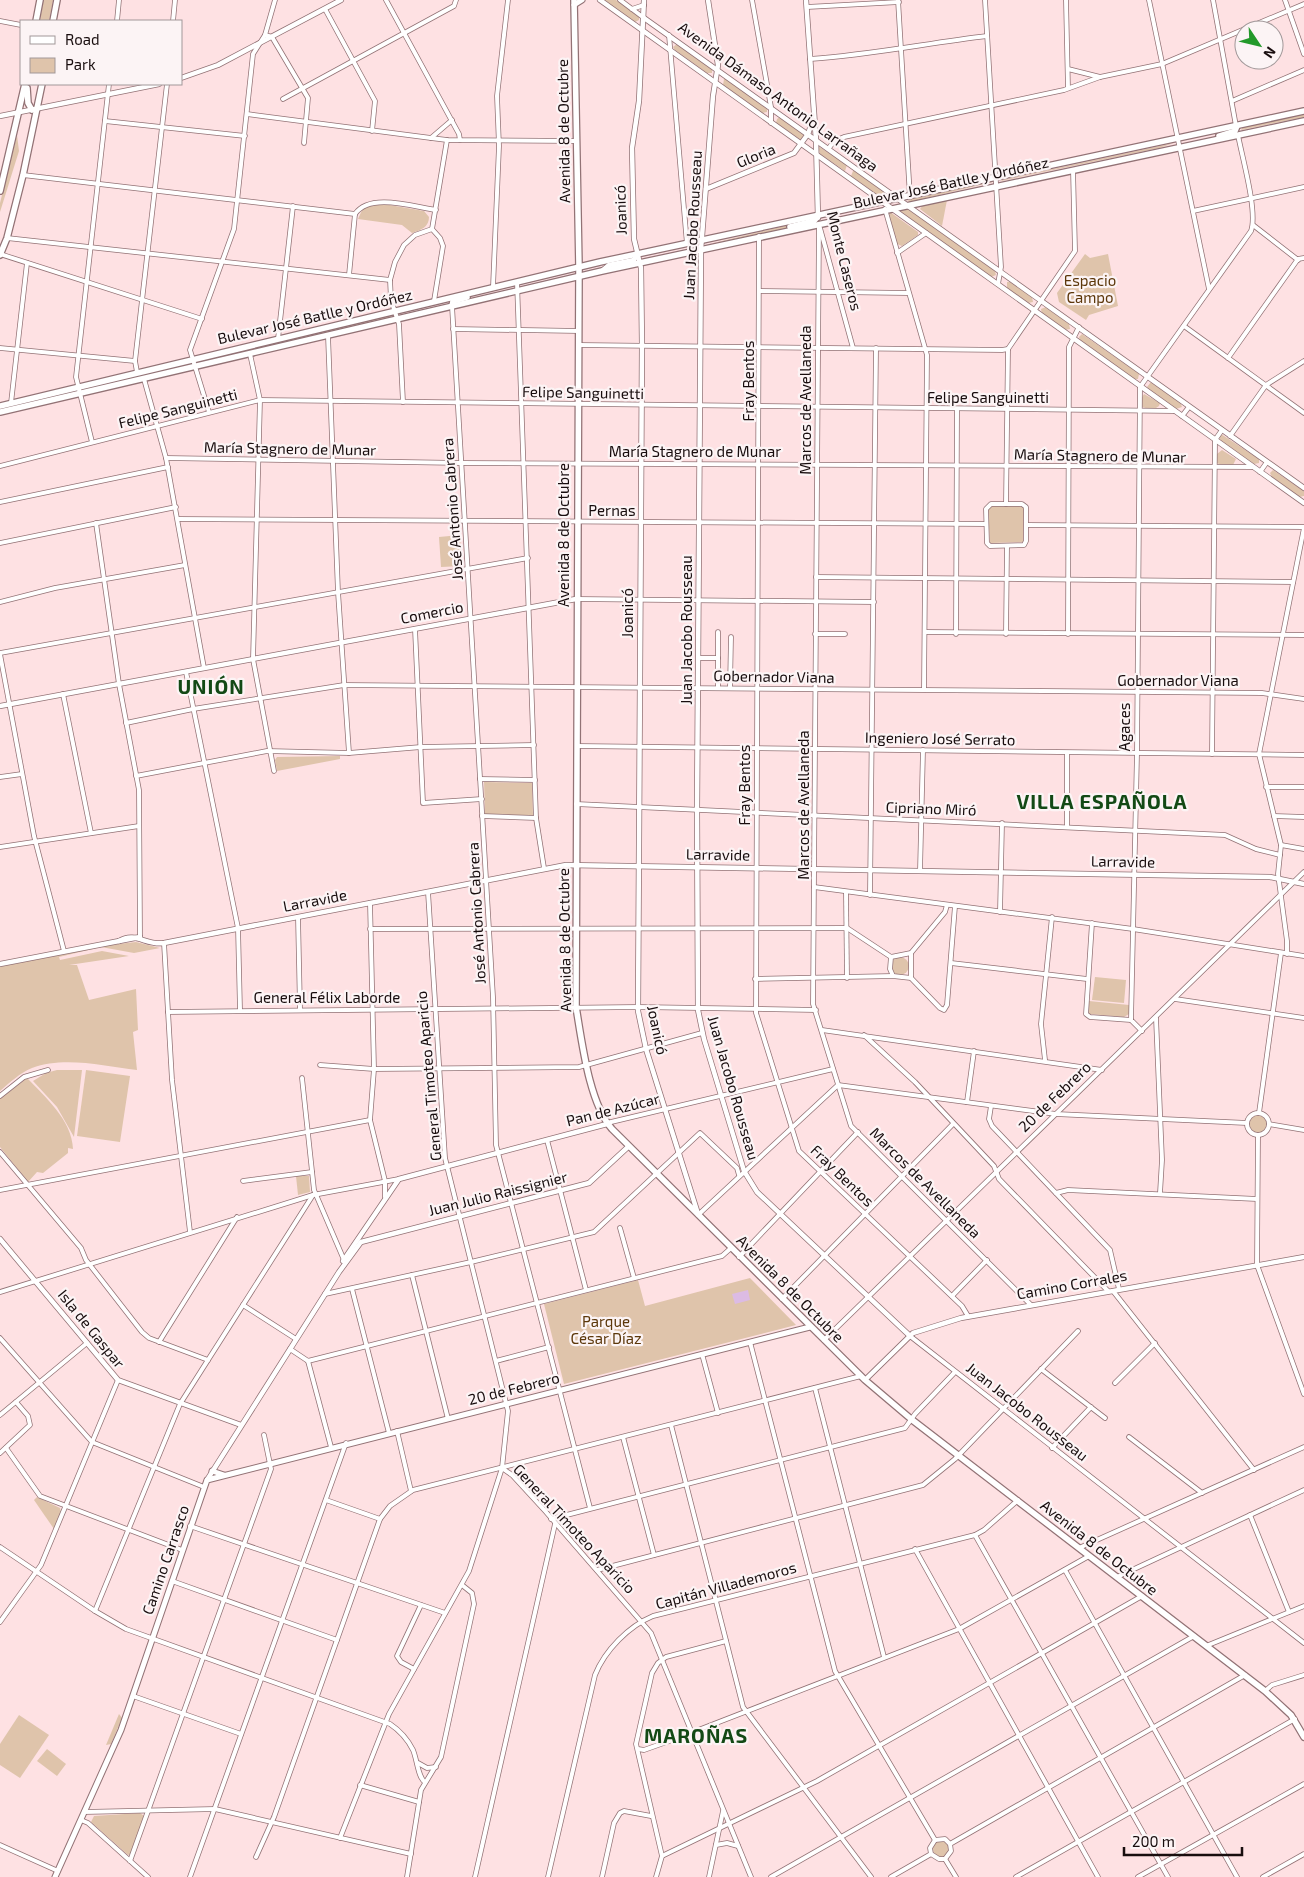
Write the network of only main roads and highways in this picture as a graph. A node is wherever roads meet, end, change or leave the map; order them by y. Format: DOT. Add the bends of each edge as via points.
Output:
graph roads {
  1 [pos="40,0"];
  2 [pos="57,0"];
  3 [pos="582,0"];
  4 [pos="574,2"];
  5 [pos="36,20"];
  6 [pos="53,20"];
  7 [pos="26,85"];
  8 [pos="26,85"];
  9 [pos="42,85"];
  10 [pos="35,109"];
  11 [pos="1304,111"];
  12 [pos="1304,121"];
  13 [pos="1236,126"];
  14 [pos="1215,140"];
  15 [pos="0,191"];
  16 [pos="818,216"];
  17 [pos="744,231"];
  18 [pos="784,231"];
  19 [pos="701,249"];
  20 [pos="0,255"];
  21 [pos="579,267"];
  22 [pos="579,276"];
  23 [pos="491,287"];
  24 [pos="452,306"];
  25 [pos="0,406"];
  26 [pos="0,412"];
  27 [pos="810,1327"];
  28 [pos="212,1471"];
  29 [pos="224,1476"];
  30 [pos="207,1480"];
  31 [pos="1304,1738"];
  32 [pos="55,1877"];
  1 -- 5 [label="main road"];
  2 -- 6 [label="main road"];
  3 -- 4 [label="main road"];
  4 -- 21 [label="main road, Avenida 8 de Octubre"];
  7 -- 10 [label="main road" via="28,103"];
  8 -- 15 [label="main road"];
  9 -- 10 [label="main road"];
  10 -- 20 [label="main road" via="23,175"];
  11 -- 13 [label="main road, Bulevar José Batlle y Ordóñez"];
  12 -- 14 [label="main road, Bulevar José Batlle y Ordóñez"];
  13 -- 14 [label="main road" via="1235,131 1220,135"];
  13 -- 16 [label="main road, Bulevar José Batlle y Ordóñez"];
  14 -- 18 [label="main road, Bulevar José Batlle y Ordóñez"];
  16 -- 17 [label="main road, Bulevar José Batlle y Ordóñez"];
  16 -- 18 [label="main road" via="816,220 796,224"];
  17 -- 19 [label="main road" via="738,236 706,244"];
  17 -- 21 [label="main road, Bulevar José Batlle y Ordóñez"];
  18 -- 19 [label="main road, Bulevar José Batlle y Ordóñez"];
  19 -- 22 [label="main road, Bulevar José Batlle y Ordóñez"];
  21 -- 22 [label="main road, Avenida 8 de Octubre"];
  21 -- 23 [label="main road, Bulevar José Batlle y Ordóñez"];
  22 -- 24 [label="main road, Bulevar José Batlle y Ordóñez"];
  22 -- 27 [label="main road, Avenida 8 de Octubre" via="576,1008 586,1066 607,1124"];
  23 -- 24 [label="main road" via="480,294 454,300"];
  23 -- 25 [label="main road, Bulevar José Batlle y Ordóñez"];
  24 -- 26 [label="main road, Bulevar José Batlle y Ordóñez"];
  27 -- 29 [label="main road, 20 de Febrero"];
  27 -- 31 [label="main road, Avenida 8 de Octubre" via="911,1419 1287,1709"];
  28 -- 29 [label="main road"];
  29 -- 30 [label="main road, 20 de Febrero"];
  30 -- 32 [label="main road, Camino Carrasco" via="116,1742"];
}
